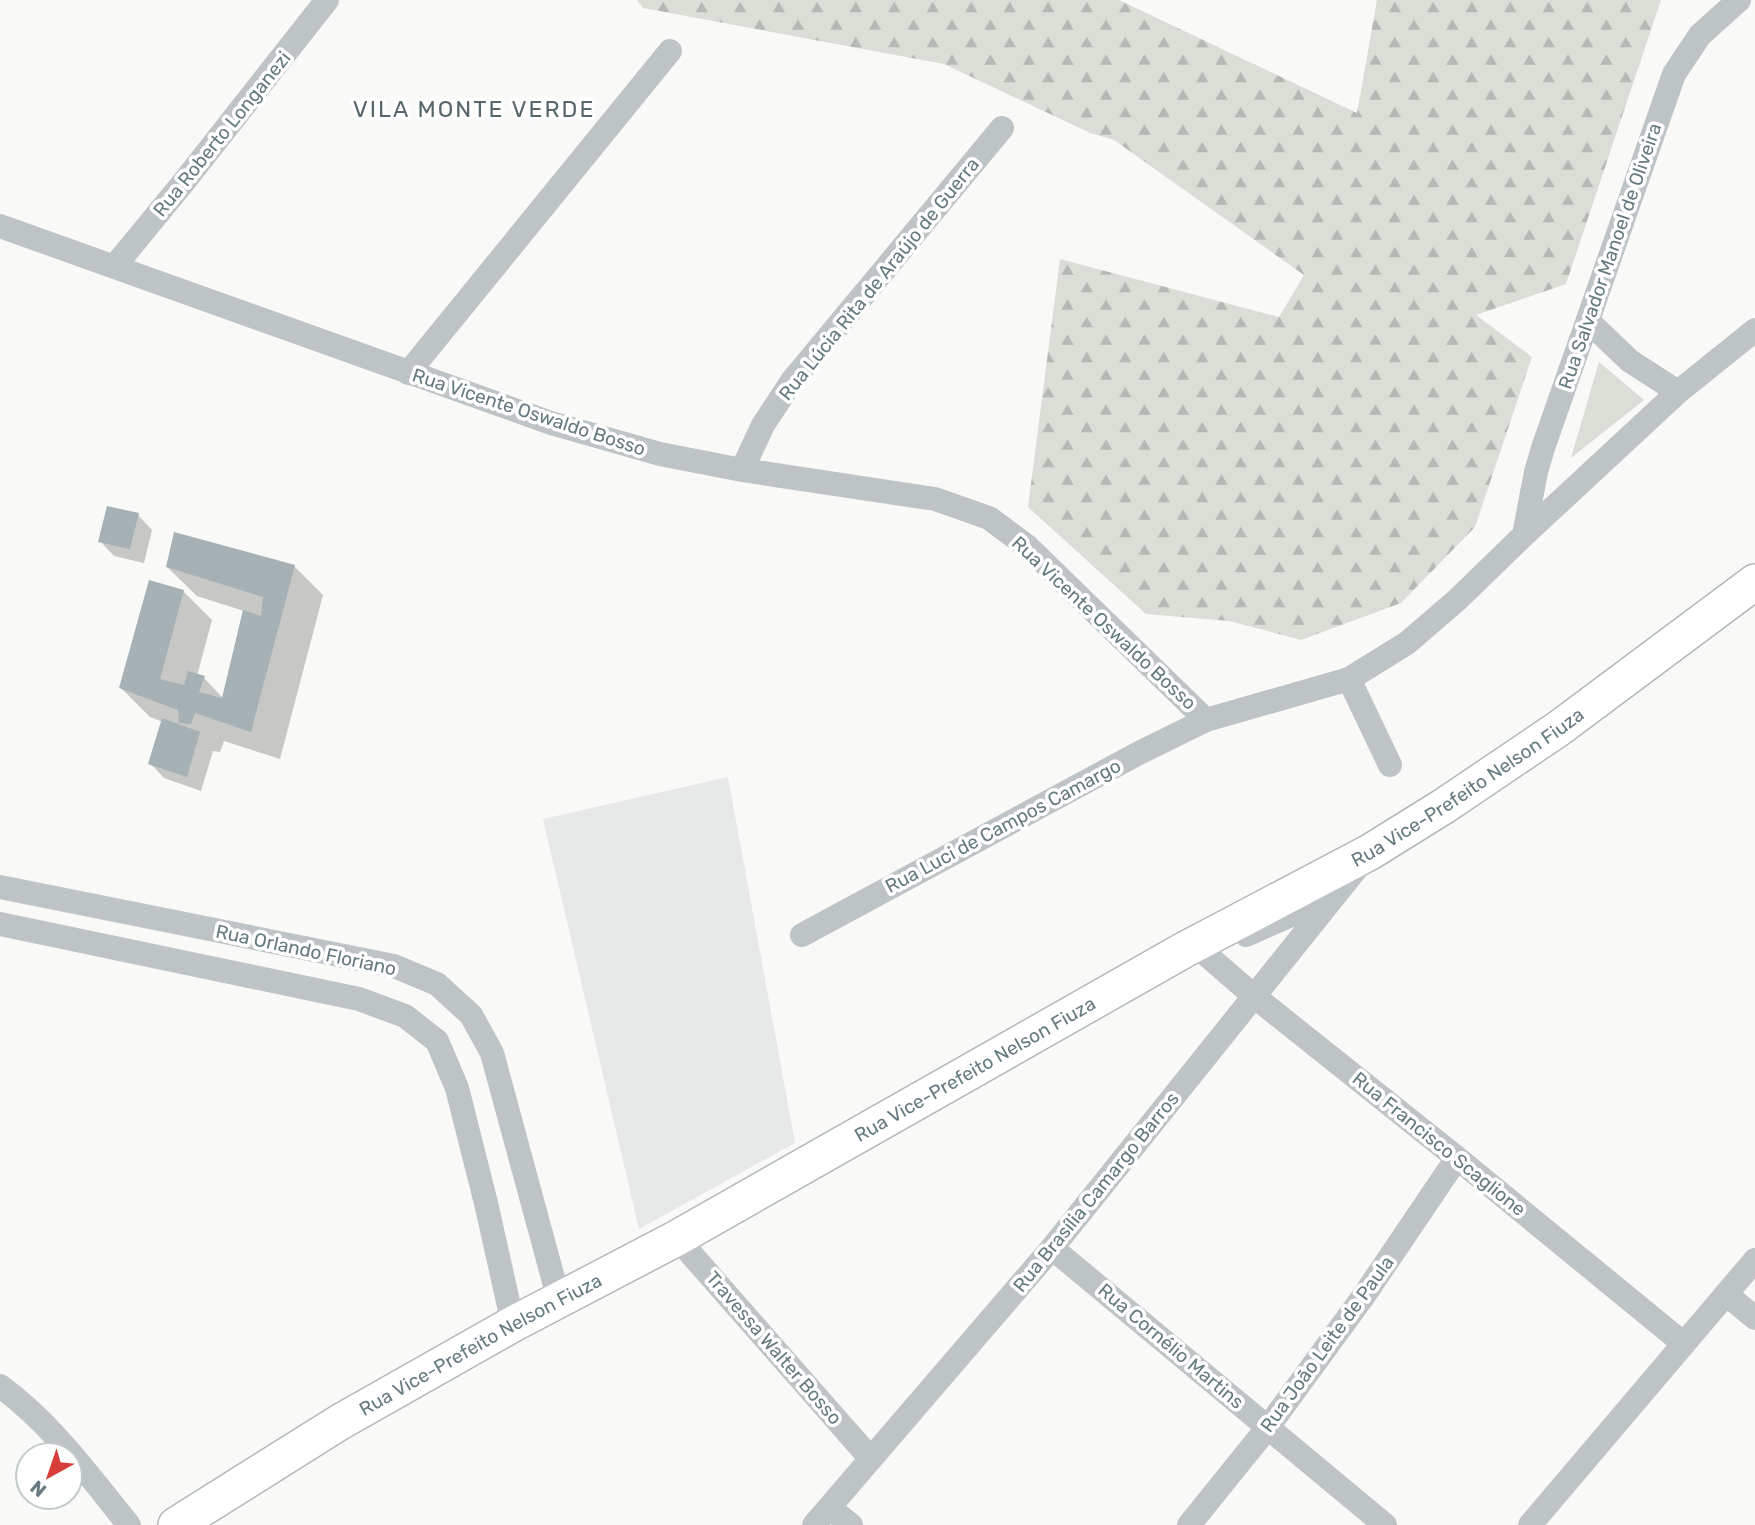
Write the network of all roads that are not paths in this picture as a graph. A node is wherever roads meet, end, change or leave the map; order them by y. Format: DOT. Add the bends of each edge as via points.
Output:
graph roads {
  1 [pos="327,0"];
  2 [pos="1739,0"];
  3 [pos="670,51"];
  4 [pos="1002,128"];
  5 [pos="0,226"];
  6 [pos="114,267"];
  7 [pos="1588,321"];
  8 [pos="1755,330"];
  9 [pos="408,373"];
  10 [pos="1678,392"];
  11 [pos="741,470"];
  12 [pos="1524,535"];
  13 [pos="1755,582"];
  14 [pos="1349,679"];
  15 [pos="1206,720"];
  16 [pos="1390,765"];
  17 [pos="1370,852"];
  18 [pos="0,887"];
  19 [pos="1338,894"];
  20 [pos="0,923"];
  21 [pos="802,935"];
  22 [pos="1199,948"];
  23 [pos="1255,997"];
  24 [pos="1457,1158"];
  25 [pos="677,1238"];
  26 [pos="1052,1248"];
  27 [pos="1755,1260"];
  28 [pos="1726,1294"];
  29 [pos="559,1300"];
  30 [pos="1755,1318"];
  31 [pos="513,1324"];
  32 [pos="1684,1344"];
  33 [pos="0,1386"];
  34 [pos="1269,1427"];
  35 [pos="871,1459"];
  36 [pos="822,1517"];
  37 [pos="129,1525"];
  38 [pos="176,1525"];
  39 [pos="851,1525"];
  40 [pos="1189,1525"];
  41 [pos="1385,1525"];
  42 [pos="1530,1525"];
  1 -- 6 [label="street, Rua Roberto Longanezi"];
  2 -- 7 [label="street, Rua Salvador Manoel de Oliveira" via="1700,35 1674,74"];
  3 -- 9 [label="street"];
  4 -- 11 [label="street, Rua Lúcia Rita de Araújo de Guerra" via="792,382 763,425"];
  5 -- 6 [label="street, Rua Vicente Oswaldo Bosso"];
  6 -- 9 [label="street, Rua Vicente Oswaldo Bosso"];
  7 -- 10 [label="street" via="1630,360"];
  7 -- 12 [label="street, Rua Salvador Manoel de Oliveira" via="1543,448"];
  8 -- 10 [label="street"];
  9 -- 11 [label="street, Rua Vicente Oswaldo Bosso" via="551,423 660,454"];
  10 -- 12 [label="street"];
  11 -- 15 [label="street, Rua Vicente Oswaldo Bosso" via="935,499 989,518 1028,547"];
  12 -- 14 [label="street" via="1407,643"];
  13 -- 17 [label="main road, Rua Vice-Prefeito Nelson Fiuza" via="1558,729"];
  14 -- 15 [label="street"];
  14 -- 16 [label="street"];
  15 -- 21 [label="street, Rua Luci de Campos Camargo"];
  17 -- 19 [label="street, Rua Brasília Camargo Barros"];
  17 -- 22 [label="main road, Rua Vice-Prefeito Nelson Fiuza"];
  18 -- 29 [label="street, Rua Orlando Floriano" via="394,966 437,984 471,1015 492,1053"];
  19 -- 22 [label="street"];
  19 -- 23 [label="street, Rua Brasília Camargo Barros"];
  20 -- 31 [label="street, Rua Orlando Floriano" via="359,999 405,1016 438,1041 457,1088"];
  22 -- 23 [label="street, Rua Francisco Scaglione"];
  22 -- 25 [label="main road, Rua Vice-Prefeito Nelson Fiuza"];
  23 -- 24 [label="street, Rua Francisco Scaglione"];
  23 -- 26 [label="street, Rua Brasília Camargo Barros"];
  24 -- 32 [label="street, Rua Francisco Scaglione"];
  24 -- 34 [label="street, Rua João Leite de Paula"];
  25 -- 29 [label="main road, Rua Vice-Prefeito Nelson Fiuza"];
  25 -- 35 [label="street, Travessa Walter Bosso"];
  26 -- 34 [label="street, Rua Cornélio Martins"];
  26 -- 35 [label="street, Rua Brasília Camargo Barros"];
  27 -- 28 [label="street"];
  28 -- 30 [label="street"];
  28 -- 32 [label="street"];
  29 -- 31 [label="main road, Rua Vice-Prefeito Nelson Fiuza"];
  31 -- 38 [label="main road, Rua Vice-Prefeito Nelson Fiuza" via="340,1422"];
  32 -- 42 [label="street"];
  33 -- 37 [label="street" via="52,1431"];
  34 -- 40 [label="street, Rua João Leite de Paula"];
  34 -- 41 [label="street, Rua Cornélio Martins"];
  35 -- 36 [label="street, Rua Brasília Camargo Barros"];
  36 -- 39 [label="street"];
}
